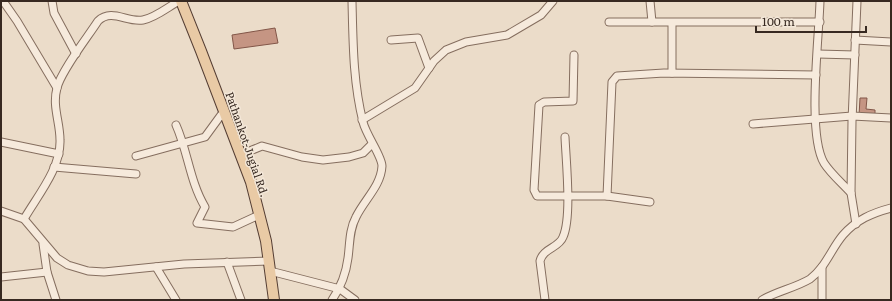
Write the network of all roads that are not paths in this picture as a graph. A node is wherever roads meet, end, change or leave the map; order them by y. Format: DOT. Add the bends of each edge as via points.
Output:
graph roads {
  1 [pos="3,1"];
  2 [pos="52,1"];
  3 [pos="180,1"];
  4 [pos="352,1"];
  5 [pos="650,1"];
  6 [pos="820,1"];
  7 [pos="857,1"];
  8 [pos="548,3"];
  9 [pos="609,22"];
  10 [pos="652,22"];
  11 [pos="672,22"];
  12 [pos="820,22"];
  13 [pos="390,40"];
  14 [pos="855,40"];
  15 [pos="891,42"];
  16 [pos="76,54"];
  17 [pos="818,54"];
  18 [pos="574,55"];
  19 [pos="855,55"];
  20 [pos="429,68"];
  21 [pos="672,73"];
  22 [pos="816,75"];
  23 [pos="57,88"];
  24 [pos="224,111"];
  25 [pos="852,116"];
  26 [pos="891,118"];
  27 [pos="362,120"];
  28 [pos="815,120"];
  29 [pos="753,124"];
  30 [pos="176,125"];
  31 [pos="565,137"];
  32 [pos="1,142"];
  33 [pos="184,143"];
  34 [pos="372,144"];
  35 [pos="59,154"];
  36 [pos="240,155"];
  37 [pos="136,156"];
  38 [pos="54,167"];
  39 [pos="136,174"];
  40 [pos="851,193"];
  41 [pos="567,196"];
  42 [pos="607,196"];
  43 [pos="650,202"];
  44 [pos="891,208"];
  45 [pos="1,211"];
  46 [pos="259,215"];
  47 [pos="24,219"];
  48 [pos="856,224"];
  49 [pos="43,242"];
  50 [pos="227,262"];
  51 [pos="269,266"];
  52 [pos="156,267"];
  53 [pos="822,267"];
  54 [pos="47,272"];
  55 [pos="1,276"];
  56 [pos="340,289"];
  57 [pos="56,300"];
  58 [pos="176,300"];
  59 [pos="241,300"];
  60 [pos="274,300"];
  61 [pos="332,300"];
  62 [pos="355,300"];
  63 [pos="545,300"];
  64 [pos="762,300"];
  65 [pos="822,300"];
  1 -- 23 [label="street"];
  2 -- 16 [label="street" via="54,13"];
  3 -- 16 [label="street" via="143,20 118,16 102,17"];
  3 -- 24 [label="main road, Pathankot-Jugial Rd."];
  4 -- 27 [label="street" via="355,74"];
  5 -- 10 [label="street"];
  6 -- 12 [label="street"];
  7 -- 14 [label="street"];
  8 -- 20 [label="street" via="541,15 507,35 454,46 439,56"];
  9 -- 10 [label="street"];
  10 -- 11 [label="street"];
  11 -- 12 [label="street"];
  11 -- 21 [label="street"];
  12 -- 17 [label="street"];
  13 -- 20 [label="street" via="418,38"];
  14 -- 15 [label="street"];
  14 -- 19 [label="street"];
  16 -- 23 [label="street"];
  17 -- 19 [label="street"];
  17 -- 22 [label="street"];
  18 -- 41 [label="street" via="573,101 539,104 534,190 538,196"];
  19 -- 25 [label="street"];
  20 -- 27 [label="street" via="416,88"];
  21 -- 22 [label="street"];
  21 -- 42 [label="street" via="623,74 614,78"];
  22 -- 28 [label="street"];
  23 -- 35 [label="street" via="55,109 60,140"];
  24 -- 33 [label="street" via="205,137"];
  24 -- 36 [label="main road, Pathankot-Jugial Rd."];
  25 -- 26 [label="street"];
  25 -- 28 [label="street"];
  25 -- 40 [label="street"];
  27 -- 34 [label="street"];
  28 -- 29 [label="street"];
  28 -- 40 [label="street" via="824,163"];
  30 -- 33 [label="street"];
  31 -- 41 [label="street"];
  32 -- 35 [label="street"];
  33 -- 37 [label="street"];
  33 -- 46 [label="street" via="196,193 205,207 197,223 233,228"];
  34 -- 36 [label="street" via="364,153 323,160 262,146"];
  34 -- 56 [label="street" via="381,162 380,179 356,217 351,230"];
  35 -- 38 [label="street"];
  36 -- 46 [label="main road, Pathankot-Jugial Rd." via="251,182"];
  38 -- 39 [label="street"];
  38 -- 47 [label="street"];
  40 -- 48 [label="street"];
  41 -- 42 [label="street"];
  41 -- 63 [label="street" via="566,230 563,239 543,254 540,261"];
  42 -- 43 [label="street"];
  44 -- 48 [label="street" via="868,216"];
  45 -- 47 [label="street"];
  46 -- 51 [label="main road, Pathankot-Jugial Rd."];
  47 -- 49 [label="street"];
  48 -- 53 [label="street" via="843,235"];
  49 -- 52 [label="street" via="57,258 83,270 104,272"];
  49 -- 54 [label="street"];
  50 -- 51 [label="street"];
  50 -- 52 [label="street"];
  50 -- 59 [label="street"];
  51 -- 56 [label="street"];
  51 -- 60 [label="main road, Pathankot-Jugial Rd."];
  52 -- 58 [label="street"];
  53 -- 64 [label="street" via="809,279"];
  53 -- 65 [label="street"];
  54 -- 55 [label="street"];
  54 -- 57 [label="street"];
  56 -- 61 [label="street"];
  56 -- 62 [label="street"];
}
